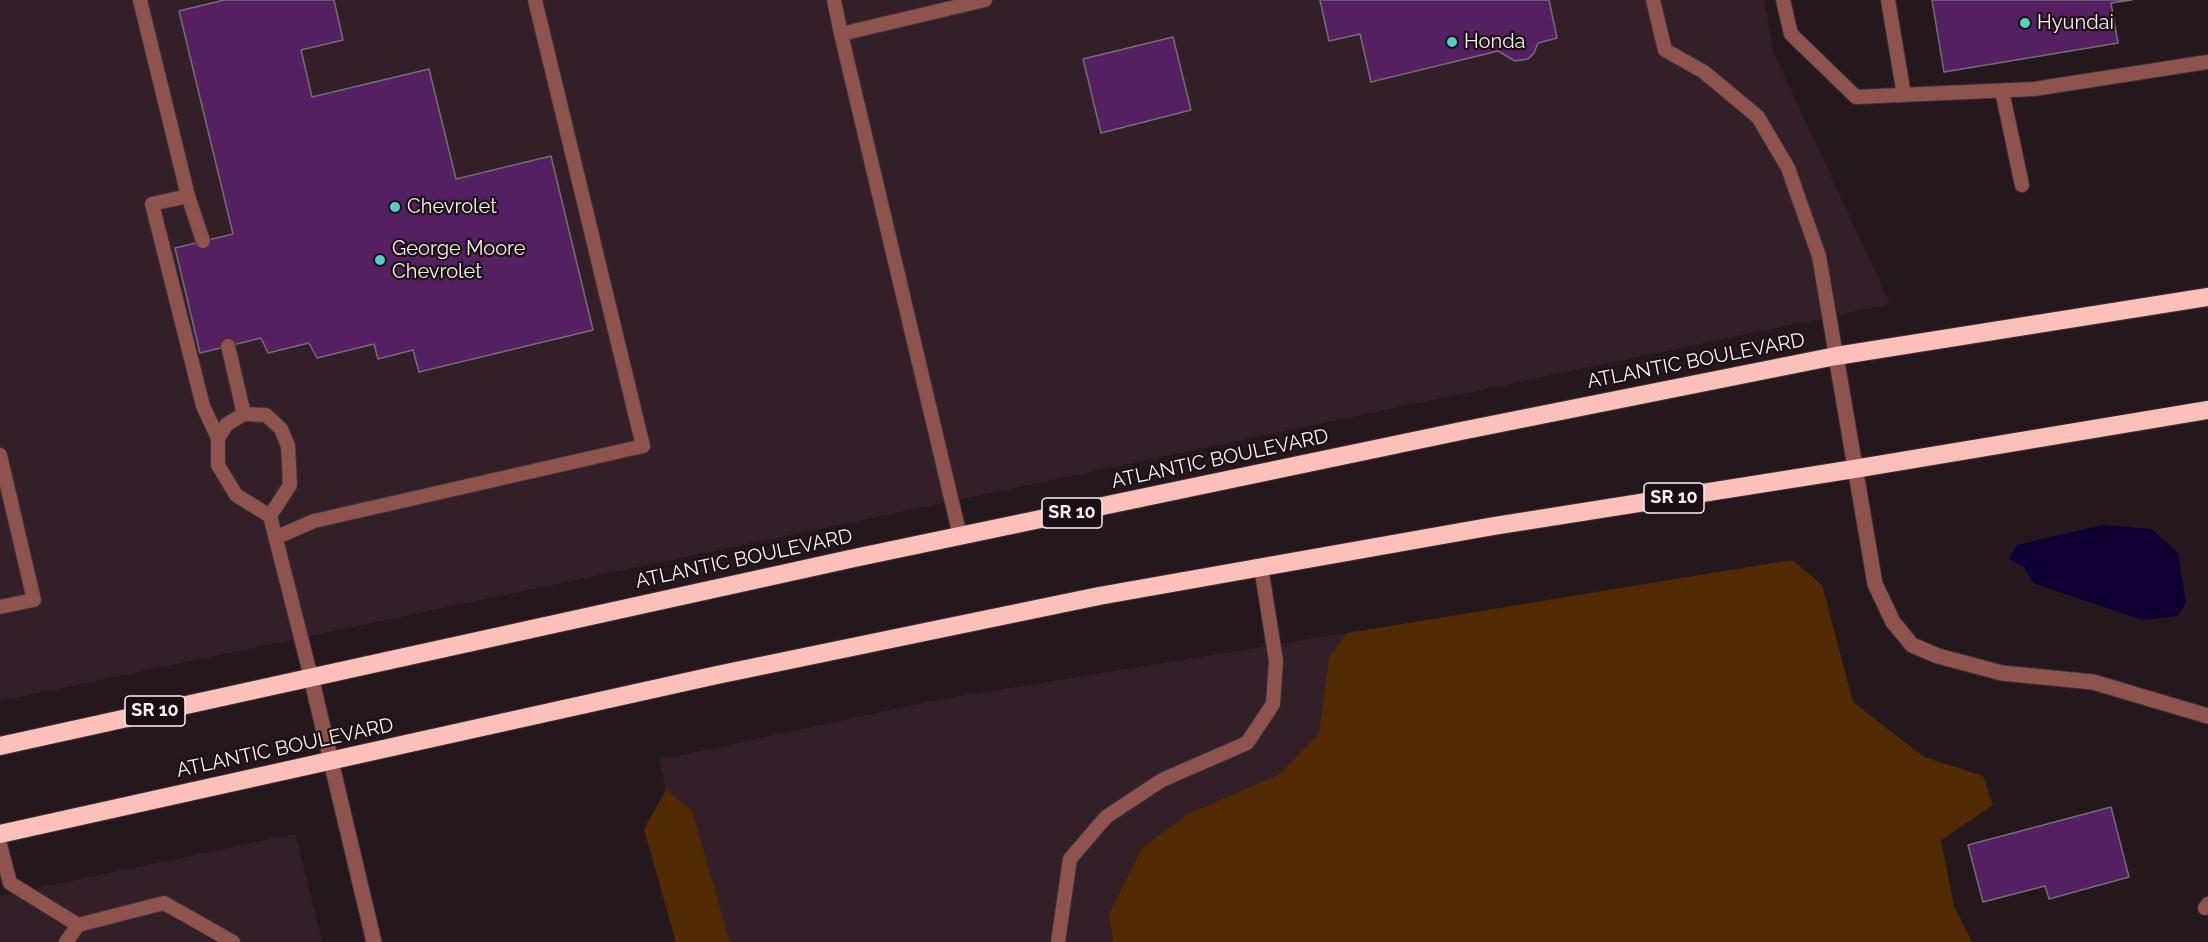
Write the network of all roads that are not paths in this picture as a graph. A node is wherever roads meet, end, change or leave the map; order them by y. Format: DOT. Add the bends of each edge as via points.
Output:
graph roads {
  1 [pos="140,0"];
  2 [pos="535,0"];
  3 [pos="834,0"];
  4 [pos="984,0"];
  5 [pos="1653,0"];
  6 [pos="1783,0"];
  7 [pos="1888,0"];
  8 [pos="841,34"];
  9 [pos="2208,62"];
  10 [pos="2002,90"];
  11 [pos="1904,95"];
  12 [pos="2022,185"];
  13 [pos="188,196"];
  14 [pos="203,241"];
  15 [pos="2208,297"];
  16 [pos="228,346"];
  17 [pos="1836,356"];
  18 [pos="2208,410"];
  19 [pos="244,414"];
  20 [pos="218,438"];
  21 [pos="0,455"];
  22 [pos="1854,469"];
  23 [pos="270,516"];
  24 [pos="960,536"];
  25 [pos="277,537"];
  26 [pos="1261,567"];
  27 [pos="0,607"];
  28 [pos="310,677"];
  29 [pos="2208,716"];
  30 [pos="0,746"];
  31 [pos="330,761"];
  32 [pos="0,834"];
  33 [pos="0,845"];
  34 [pos="78,925"];
  35 [pos="66,942"];
  36 [pos="233,942"];
  37 [pos="374,942"];
  38 [pos="1058,942"];
  1 -- 13 [label="lane"];
  2 -- 25 [label="lane" via="643,446 314,521"];
  3 -- 8 [label="lane"];
  4 -- 8 [label="lane"];
  5 -- 17 [label="lane" via="1665,50 1704,72 1758,117 1788,168 1819,256"];
  6 -- 11 [label="lane" via="1791,34 1857,98"];
  7 -- 11 [label="lane"];
  8 -- 24 [label="lane"];
  9 -- 10 [label="lane" via="2034,89"];
  10 -- 11 [label="lane"];
  10 -- 12 [label="lane"];
  13 -- 14 [label="lane"];
  13 -- 20 [label="lane" via="152,204 203,406"];
  15 -- 17 [label="highway, ATLANTIC BOULEVARD / SR 10"];
  16 -- 19 [label="lane"];
  17 -- 22 [label="street"];
  17 -- 24 [label="highway, ATLANTIC BOULEVARD / SR 10"];
  18 -- 22 [label="highway, ATLANTIC BOULEVARD / SR 10"];
  19 -- 20 [label="lane" via="227,424"];
  19 -- 23 [label="lane" via="266,415 281,429 288,446 290,485"];
  20 -- 23 [label="lane" via="218,465 236,495"];
  21 -- 27 [label="lane" via="34,600"];
  22 -- 26 [label="highway, ATLANTIC BOULEVARD / SR 10"];
  22 -- 29 [label="street" via="1875,584 1893,622 1912,645 2002,673 2093,682"];
  23 -- 25 [label="lane"];
  24 -- 28 [label="highway, ATLANTIC BOULEVARD / SR 10"];
  25 -- 28 [label="lane"];
  26 -- 31 [label="highway, ATLANTIC BOULEVARD / SR 10" via="869,643"];
  26 -- 38 [label="lane" via="1276,661 1273,704 1247,743 1162,780 1106,817 1070,859"];
  28 -- 30 [label="highway, ATLANTIC BOULEVARD / SR 10"];
  28 -- 31 [label="street"];
  31 -- 32 [label="highway, ATLANTIC BOULEVARD / SR 10"];
  31 -- 37 [label="street"];
  33 -- 34 [label="lane" via="10,883"];
  34 -- 35 [label="lane"];
  34 -- 36 [label="lane" via="164,903"];
}
